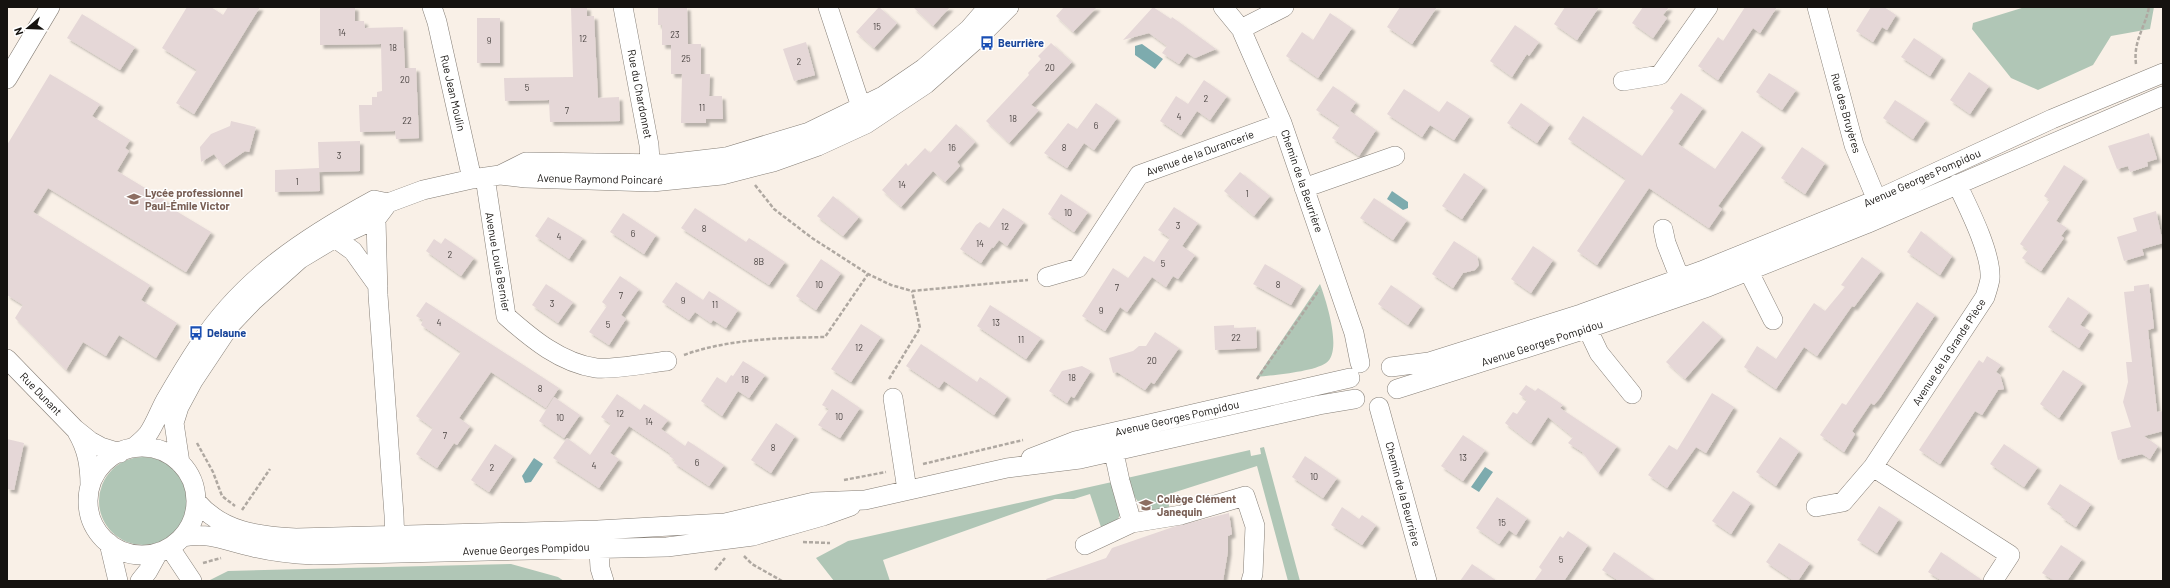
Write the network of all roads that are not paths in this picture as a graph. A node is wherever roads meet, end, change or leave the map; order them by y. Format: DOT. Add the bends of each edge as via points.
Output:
graph roads {
  1 [pos="50,7"];
  2 [pos="432,7"];
  3 [pos="624,7"];
  4 [pos="828,7"];
  5 [pos="988,7"];
  6 [pos="1009,7"];
  7 [pos="1223,7"];
  8 [pos="1284,7"];
  9 [pos="1708,7"];
  10 [pos="1817,7"];
  11 [pos="1241,29"];
  12 [pos="2163,73"];
  13 [pos="7,79"];
  14 [pos="1623,81"];
  15 [pos="2163,96"];
  16 [pos="864,116"];
  17 [pos="1282,123"];
  18 [pos="1395,156"];
  19 [pos="651,173"];
  20 [pos="485,177"];
  21 [pos="1957,184"];
  22 [pos="1304,188"];
  23 [pos="388,203"];
  24 [pos="1880,208"];
  25 [pos="376,219"];
  26 [pos="1663,228"];
  27 [pos="336,238"];
  28 [pos="1747,262"];
  29 [pos="1048,277"];
  30 [pos="378,286"];
  31 [pos="1683,287"];
  32 [pos="1773,320"];
  33 [pos="1584,322"];
  34 [pos="7,359"];
  35 [pos="667,361"];
  36 [pos="1391,367"];
  37 [pos="1355,370"];
  38 [pos="1397,389"];
  39 [pos="1632,394"];
  40 [pos="894,398"];
  41 [pos="1355,399"];
  42 [pos="1379,407"];
  43 [pos="75,429"];
  44 [pos="1112,442"];
  45 [pos="126,450"];
  46 [pos="180,463"];
  47 [pos="1873,467"];
  48 [pos="90,488"];
  49 [pos="907,490"];
  50 [pos="196,501"];
  51 [pos="1816,507"];
  52 [pos="1132,524"];
  53 [pos="598,539"];
  54 [pos="108,543"];
  55 [pos="394,544"];
  56 [pos="1085,545"];
  57 [pos="170,546"];
  58 [pos="118,581"];
  59 [pos="140,581"];
  60 [pos="192,581"];
  61 [pos="604,581"];
  62 [pos="1251,581"];
  63 [pos="1427,581"];
  64 [pos="1993,581"];
  1 -- 13 [label="street"];
  2 -- 20 [label="street, Rue Jean Moulin"];
  3 -- 19 [label="street, Rue du Chardonnet" via="649,145"];
  4 -- 16 [label="street"];
  5 -- 16 [label="street, Avenue Raymond Poincaré" via="969,28 924,68 883,96"];
  6 -- 16 [label="street, Avenue Raymond Poincaré" via="926,84"];
  7 -- 11 [label="street, Chemin de la Beurrière"];
  8 -- 11 [label="street"];
  9 -- 14 [label="street" via="1660,75"];
  10 -- 24 [label="street, Rue des Bruyères" via="1854,145"];
  11 -- 17 [label="street, Chemin de la Beurrière"];
  12 -- 24 [label="street, Avenue Georges Pompidou" via="2052,119"];
  15 -- 21 [label="street, Avenue Georges Pompidou"];
  16 -- 19 [label="street, Avenue Raymond Poincaré" via="818,146 773,162 722,175"];
  17 -- 22 [label="street, Chemin de la Beurrière"];
  17 -- 29 [label="street, Avenue de la Durancerie" via="1139,175 1078,268"];
  18 -- 22 [label="street"];
  19 -- 20 [label="street, Avenue Raymond Poincaré"];
  20 -- 23 [label="street, Avenue Raymond Poincaré" via="423,190"];
  20 -- 35 [label="street, Avenue Louis Bernier" via="506,316 534,340 570,362 597,368"];
  21 -- 24 [label="street, Avenue Georges Pompidou"];
  21 -- 47 [label="street, Avenue de la Grande Pièce" via="1988,261 1990,279 1985,297"];
  22 -- 37 [label="street, Chemin de la Beurrière" via="1354,333"];
  23 -- 25 [label="street"];
  23 -- 45 [label="street, Avenue Raymond Poincaré" via="374,200 328,225 290,250 239,295 200,343 148,434"];
  24 -- 28 [label="street, Avenue Georges Pompidou"];
  25 -- 27 [label="street"];
  25 -- 30 [label="street"];
  26 -- 31 [label="street"];
  27 -- 30 [label="street" via="353,250"];
  27 -- 46 [label="street" via="300,259 231,324 179,407 174,423"];
  28 -- 31 [label="street, Avenue Georges Pompidou"];
  28 -- 32 [label="street"];
  30 -- 55 [label="street"];
  31 -- 33 [label="street, Avenue Georges Pompidou"];
  33 -- 36 [label="street, Avenue Georges Pompidou" via="1430,362"];
  33 -- 38 [label="street, Avenue Georges Pompidou"];
  33 -- 39 [label="street" via="1599,353"];
  34 -- 43 [label="street, Rue Dunant"];
  36 -- 37 [label="street, Avenue Georges Pompidou" via="1382,361 1371,360"];
  36 -- 38 [label="street" via="1396,374"];
  37 -- 41 [label="street" via="1351,392"];
  37 -- 44 [label="street, Avenue Georges Pompidou"];
  38 -- 42 [label="street" via="1391,401"];
  40 -- 49 [label="street"];
  41 -- 42 [label="street" via="1370,408"];
  41 -- 44 [label="street, Avenue Georges Pompidou"];
  42 -- 63 [label="street, Chemin de la Beurrière"];
  43 -- 45 [label="street, Rue Dunant" via="101,448"];
  43 -- 48 [label="street, Rue Dunant" via="84,444 90,463"];
  44 -- 49 [label="street, Avenue Georges Pompidou" via="1075,441 1007,468"];
  44 -- 52 [label="street"];
  45 -- 46 [label="street" via="155,449"];
  45 -- 48 [label="street" via="101,467"];
  46 -- 50 [label="street" via="191,478"];
  47 -- 51 [label="street, Avenue de la Grande Pièce" via="1842,502"];
  47 -- 64 [label="street" via="2010,555"];
  48 -- 54 [label="street" via="92,518 98,532"];
  49 -- 53 [label="street, Avenue Georges Pompidou" via="865,500 823,516 753,536 666,547"];
  50 -- 55 [label="street, Avenue Georges Pompidou" via="206,513 224,523 261,536"];
  50 -- 57 [label="street" via="193,520"];
  52 -- 56 [label="street"];
  52 -- 62 [label="street" via="1181,515 1245,496 1255,526"];
  53 -- 55 [label="street, Avenue Georges Pompidou"];
  53 -- 61 [label="street" via="600,568"];
  54 -- 57 [label="street" via="132,554 145,555"];
  54 -- 58 [label="street"];
  55 -- 57 [label="street, Avenue Georges Pompidou" via="288,554 210,535"];
  57 -- 59 [label="street"];
  57 -- 60 [label="street"];
}
